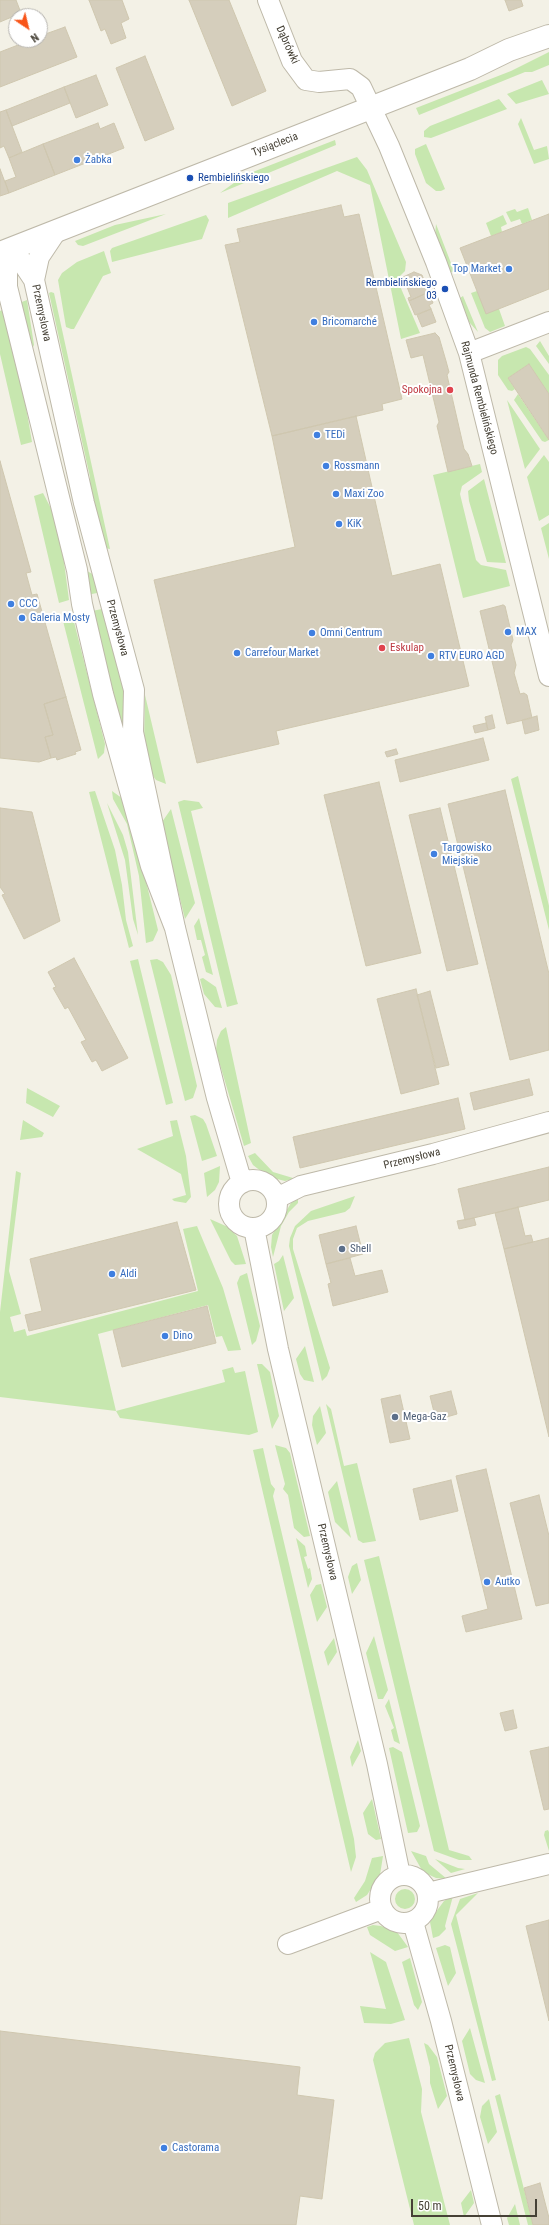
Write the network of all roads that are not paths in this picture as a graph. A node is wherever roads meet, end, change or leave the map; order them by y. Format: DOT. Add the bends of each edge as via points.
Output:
graph roads {
  1 [pos="268,0"];
  2 [pos="549,36"];
  3 [pos="372,107"];
  4 [pos="57,230"];
  5 [pos="4,251"];
  6 [pos="34,280"];
  7 [pos="0,294"];
  8 [pos="13,314"];
  9 [pos="549,322"];
  10 [pos="469,352"];
  11 [pos="549,676"];
  12 [pos="175,928"];
  13 [pos="549,1122"];
  14 [pos="242,1182"];
  15 [pos="277,1198"];
  16 [pos="254,1228"];
  17 [pos="549,1864"];
  18 [pos="400,1875"];
  19 [pos="428,1893"];
  20 [pos="382,1909"];
  21 [pos="413,1922"];
  22 [pos="288,1944"];
  23 [pos="492,2225"];
  1 -- 3 [label="street, Dąbrówki" via="292,60 306,80 319,82 350,79 361,86"];
  2 -- 3 [label="street, Tysiąclecia"];
  3 -- 4 [label="street, Tysiąclecia"];
  3 -- 10 [label="street, Rajmunda Rembielińskiego" via="436,262"];
  4 -- 5 [label="street, Tysiąclecia"];
  4 -- 6 [label="street" via="39,257"];
  5 -- 6 [label="street, Przemysłowa" via="20,259"];
  5 -- 8 [label="street, Przemysłowa" via="6,282"];
  6 -- 12 [label="street, Przemysłowa" via="84,503 134,690 133,732"];
  7 -- 8 [label="street"];
  8 -- 12 [label="street, Przemysłowa" via="77,570 82,604 103,694 151,866"];
  9 -- 10 [label="street"];
  10 -- 11 [label="street, Rajmunda Rembielińskiego"];
  12 -- 14 [label="street, Przemysłowa" via="217,1098"];
  13 -- 15 [label="street, Przemysłowa" via="433,1154 300,1186"];
  14 -- 15 [label="street" via="263,1182 272,1188"];
  14 -- 16 [label="street" via="234,1190 230,1210 235,1220 244,1226"];
  15 -- 16 [label="street" via="273,1218 265,1225"];
  16 -- 18 [label="street, Przemysłowa" via="278,1349 377,1764"];
  17 -- 19 [label="street"];
  18 -- 19 [label="street" via="418,1878"];
  18 -- 20 [label="street" via="392,1878 383,1888 380,1900"];
  19 -- 21 [label="street" via="426,1910"];
  20 -- 21 [label="street" via="395,1922"];
  20 -- 22 [label="street"];
  21 -- 23 [label="street, Przemysłowa" via="441,2021"];
}
